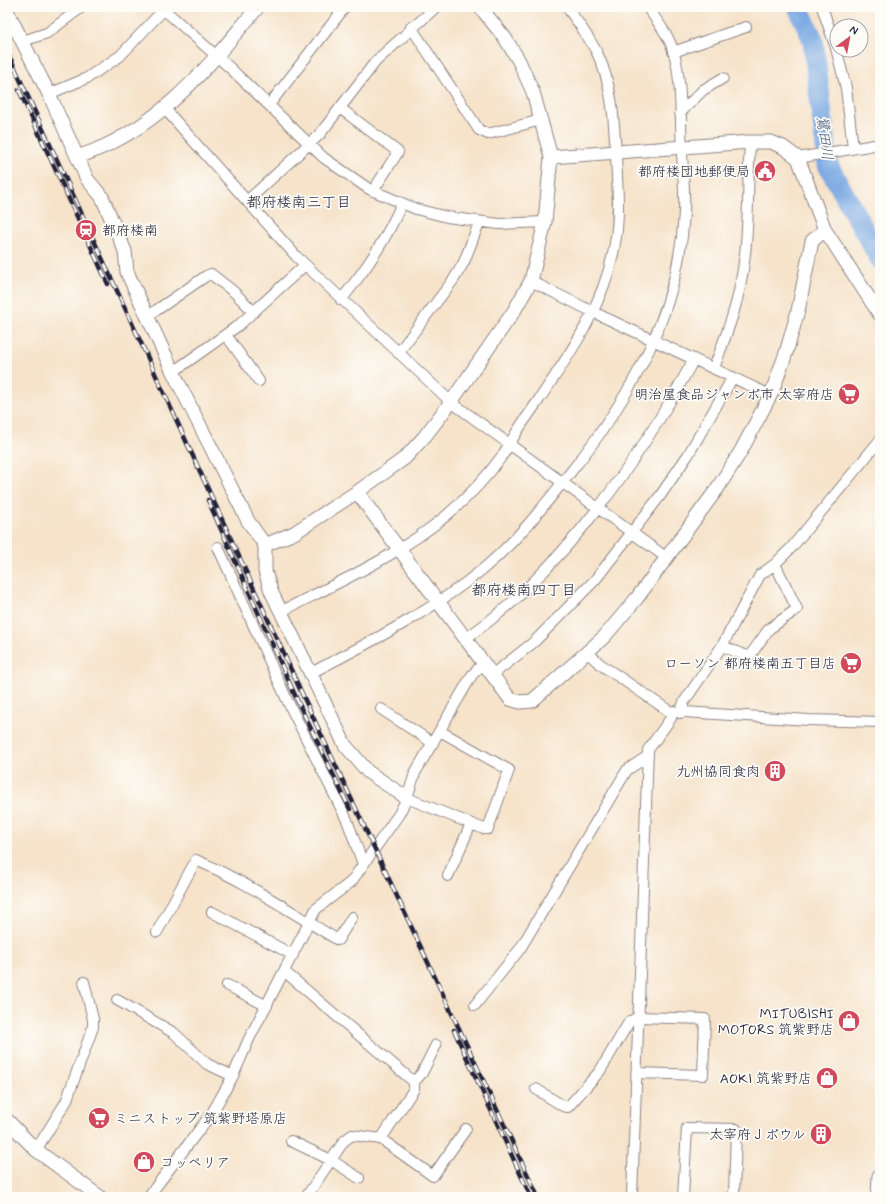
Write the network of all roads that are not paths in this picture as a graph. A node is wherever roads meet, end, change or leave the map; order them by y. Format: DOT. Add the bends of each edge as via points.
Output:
graph roads {
  1 [pos="82,7"];
  2 [pos="258,7"];
  3 [pos="345,7"];
  4 [pos="436,7"];
  5 [pos="480,7"];
  6 [pos="567,7"];
  7 [pos="647,7"];
  8 [pos="822,7"];
  9 [pos="164,8"];
  10 [pos="7,10"];
  11 [pos="746,27"];
  12 [pos="411,28"];
  13 [pos="23,41"];
  14 [pos="673,52"];
  15 [pos="217,56"];
  16 [pos="723,78"];
  17 [pos="49,94"];
  18 [pos="269,105"];
  19 [pos="340,108"];
  20 [pos="165,109"];
  21 [pos="680,113"];
  22 [pos="541,120"];
  23 [pos="750,142"];
  24 [pos="310,144"];
  25 [pos="880,144"];
  26 [pos="682,147"];
  27 [pos="850,148"];
  28 [pos="615,154"];
  29 [pos="77,157"];
  30 [pos="551,157"];
  31 [pos="798,158"];
  32 [pos="373,190"];
  33 [pos="247,201"];
  34 [pos="402,204"];
  35 [pos="545,222"];
  36 [pos="478,223"];
  37 [pos="825,230"];
  38 [pos="305,265"];
  39 [pos="531,281"];
  40 [pos="341,300"];
  41 [pos="254,312"];
  42 [pos="592,312"];
  43 [pos="880,315"];
  44 [pos="148,316"];
  45 [pos="226,335"];
  46 [pos="654,340"];
  47 [pos="398,353"];
  48 [pos="694,359"];
  49 [pos="714,368"];
  50 [pos="173,372"];
  51 [pos="733,378"];
  52 [pos="259,381"];
  53 [pos="770,395"];
  54 [pos="451,402"];
  55 [pos="880,440"];
  56 [pos="509,445"];
  57 [pos="562,483"];
  58 [pos="357,492"];
  59 [pos="597,508"];
  60 [pos="632,533"];
  61 [pos="265,545"];
  62 [pos="218,547"];
  63 [pos="399,551"];
  64 [pos="667,558"];
  65 [pos="775,564"];
  66 [pos="437,601"];
  67 [pos="282,611"];
  68 [pos="466,639"];
  69 [pos="722,646"];
  70 [pos="588,653"];
  71 [pos="484,664"];
  72 [pos="311,673"];
  73 [pos="492,675"];
  74 [pos="381,709"];
  75 [pos="676,713"];
  76 [pos="880,722"];
  77 [pos="440,731"];
  78 [pos="433,743"];
  79 [pos="648,756"];
  80 [pos="407,798"];
  81 [pos="471,824"];
  82 [pos="363,864"];
  83 [pos="448,876"];
  84 [pos="212,912"];
  85 [pos="352,917"];
  86 [pos="309,923"];
  87 [pos="157,932"];
  88 [pos="293,955"];
  89 [pos="285,972"];
  90 [pos="84,982"];
  91 [pos="227,986"];
  92 [pos="117,1000"];
  93 [pos="475,1005"];
  94 [pos="266,1006"];
  95 [pos="638,1017"];
  96 [pos="436,1045"];
  97 [pos="637,1073"];
  98 [pos="233,1076"];
  99 [pos="414,1082"];
  100 [pos="536,1088"];
  101 [pos="7,1120"];
  102 [pos="466,1129"];
  103 [pos="381,1139"];
  104 [pos="291,1141"];
  105 [pos="36,1150"];
  106 [pos="331,1160"];
  107 [pos="880,1176"];
  108 [pos="359,1178"];
  109 [pos="100,1197"];
  110 [pos="148,1197"];
  111 [pos="306,1197"];
  112 [pos="632,1197"];
  113 [pos="684,1197"];
  114 [pos="734,1197"];
  115 [pos="879,1197"];
  1 -- 13 [label="street" via="47,32"];
  2 -- 15 [label="street"];
  3 -- 18 [label="street"];
  4 -- 12 [label="street"];
  5 -- 22 [label="street" via="505,38 519,61 533,92"];
  6 -- 28 [label="street" via="592,44 606,74 615,123"];
  7 -- 14 [label="street"];
  8 -- 27 [label="street" via="846,88"];
  9 -- 15 [label="street"];
  9 -- 17 [label="street" via="120,56 87,78"];
  10 -- 13 [label="street"];
  11 -- 14 [label="street"];
  12 -- 19 [label="street" via="376,61"];
  12 -- 22 [label="street" via="483,133 488,134"];
  13 -- 17 [label="street"];
  14 -- 21 [label="street"];
  15 -- 18 [label="street"];
  15 -- 20 [label="street" via="187,90"];
  16 -- 21 [label="street" via="703,90"];
  17 -- 29 [label="street"];
  18 -- 24 [label="street"];
  19 -- 24 [label="street"];
  19 -- 32 [label="street" via="398,152"];
  20 -- 29 [label="street" via="133,131 96,151"];
  20 -- 33 [label="street"];
  21 -- 26 [label="street"];
  22 -- 30 [label="street"];
  23 -- 26 [label="street"];
  23 -- 31 [label="street" via="771,142"];
  23 -- 49 [label="street" via="749,200 742,281"];
  24 -- 32 [label="street" via="346,174"];
  24 -- 33 [label="street"];
  25 -- 27 [label="street"];
  26 -- 28 [label="street"];
  26 -- 46 [label="street" via="684,213 680,253 671,294"];
  27 -- 31 [label="street"];
  28 -- 30 [label="street"];
  28 -- 42 [label="street" via="618,208 616,237 610,269"];
  29 -- 44 [label="street" via="87,179 102,196 124,251 127,272"];
  30 -- 35 [label="street"];
  31 -- 37 [label="street"];
  32 -- 34 [label="street"];
  33 -- 38 [label="street"];
  34 -- 36 [label="street"];
  34 -- 40 [label="street" via="379,250"];
  35 -- 36 [label="street"];
  35 -- 39 [label="street"];
  36 -- 47 [label="street" via="464,262 454,279"];
  37 -- 43 [label="street"];
  37 -- 53 [label="street" via="812,241 798,311"];
  38 -- 40 [label="street"];
  38 -- 41 [label="street"];
  39 -- 42 [label="street"];
  39 -- 54 [label="street" via="514,311"];
  40 -- 47 [label="street"];
  41 -- 44 [label="street" via="211,274"];
  41 -- 45 [label="street"];
  42 -- 46 [label="street"];
  42 -- 56 [label="street" via="573,350"];
  44 -- 50 [label="street"];
  45 -- 50 [label="street"];
  45 -- 52 [label="street"];
  46 -- 48 [label="street"];
  46 -- 57 [label="street" via="635,380 611,419"];
  47 -- 54 [label="street"];
  48 -- 49 [label="street"];
  48 -- 59 [label="street" via="648,439"];
  49 -- 51 [label="street"];
  50 -- 61 [label="street" via="248,521"];
  51 -- 53 [label="street"];
  51 -- 60 [label="street" via="688,455"];
  53 -- 64 [label="street" via="741,451"];
  54 -- 56 [label="street"];
  54 -- 58 [label="street" via="405,458"];
  55 -- 65 [label="street"];
  56 -- 57 [label="street"];
  56 -- 63 [label="street" via="482,480 449,514"];
  57 -- 59 [label="street"];
  57 -- 66 [label="street" via="515,540 483,569"];
  58 -- 61 [label="street" via="294,532"];
  58 -- 63 [label="street"];
  59 -- 60 [label="street"];
  59 -- 68 [label="street" via="556,559 524,592"];
  60 -- 64 [label="street"];
  60 -- 73 [label="street" via="567,611 534,642"];
  61 -- 67 [label="street" via="264,571"];
  62 -- 82 [label="street" via="288,702 347,820"];
  63 -- 66 [label="street"];
  63 -- 67 [label="street"];
  64 -- 70 [label="street" via="604,638"];
  65 -- 69 [label="street" via="760,575"];
  65 -- 69 [label="street" via="798,609 769,629 749,657"];
  66 -- 68 [label="street"];
  66 -- 72 [label="street" via="388,632"];
  67 -- 72 [label="street"];
  68 -- 71 [label="street"];
  69 -- 75 [label="street"];
  70 -- 73 [label="street" via="532,701 526,703 510,699"];
  70 -- 75 [label="street" via="600,664"];
  71 -- 73 [label="street"];
  71 -- 77 [label="street" via="472,675"];
  72 -- 80 [label="street" via="345,745 354,758 368,772"];
  74 -- 78 [label="street"];
  75 -- 76 [label="street"];
  75 -- 79 [label="street" via="648,750"];
  77 -- 78 [label="street"];
  77 -- 81 [label="street" via="510,770 488,829"];
  78 -- 80 [label="street" via="414,773"];
  79 -- 93 [label="street" via="627,770 520,949"];
  79 -- 95 [label="street"];
  80 -- 81 [label="street"];
  80 -- 82 [label="street" via="399,814"];
  81 -- 83 [label="street"];
  82 -- 86 [label="street" via="350,882 316,909"];
  84 -- 88 [label="street"];
  85 -- 86 [label="street" via="338,940"];
  86 -- 87 [label="street" via="223,871 196,860"];
  86 -- 88 [label="street"];
  88 -- 89 [label="street"];
  89 -- 94 [label="street"];
  89 -- 99 [label="street"];
  90 -- 105 [label="street" via="93,1027 66,1102"];
  91 -- 94 [label="street"];
  92 -- 98 [label="street" via="174,1034 207,1064"];
  94 -- 98 [label="street"];
  95 -- 97 [label="street"];
  95 -- 97 [label="street" via="705,1019 703,1075"];
  95 -- 100 [label="street" via="629,1022 600,1070 570,1106 563,1106"];
  96 -- 99 [label="street" via="422,1073"];
  97 -- 112 [label="street"];
  98 -- 110 [label="street" via="212,1113"];
  99 -- 103 [label="street" via="414,1089"];
  101 -- 105 [label="street"];
  102 -- 103 [label="street" via="433,1176"];
  103 -- 106 [label="street" via="352,1135 344,1141"];
  104 -- 106 [label="street"];
  105 -- 109 [label="street"];
  106 -- 108 [label="street"];
  106 -- 111 [label="street"];
  107 -- 115 [label="main road"];
  113 -- 114 [label="street" via="687,1128 736,1129"];
}
